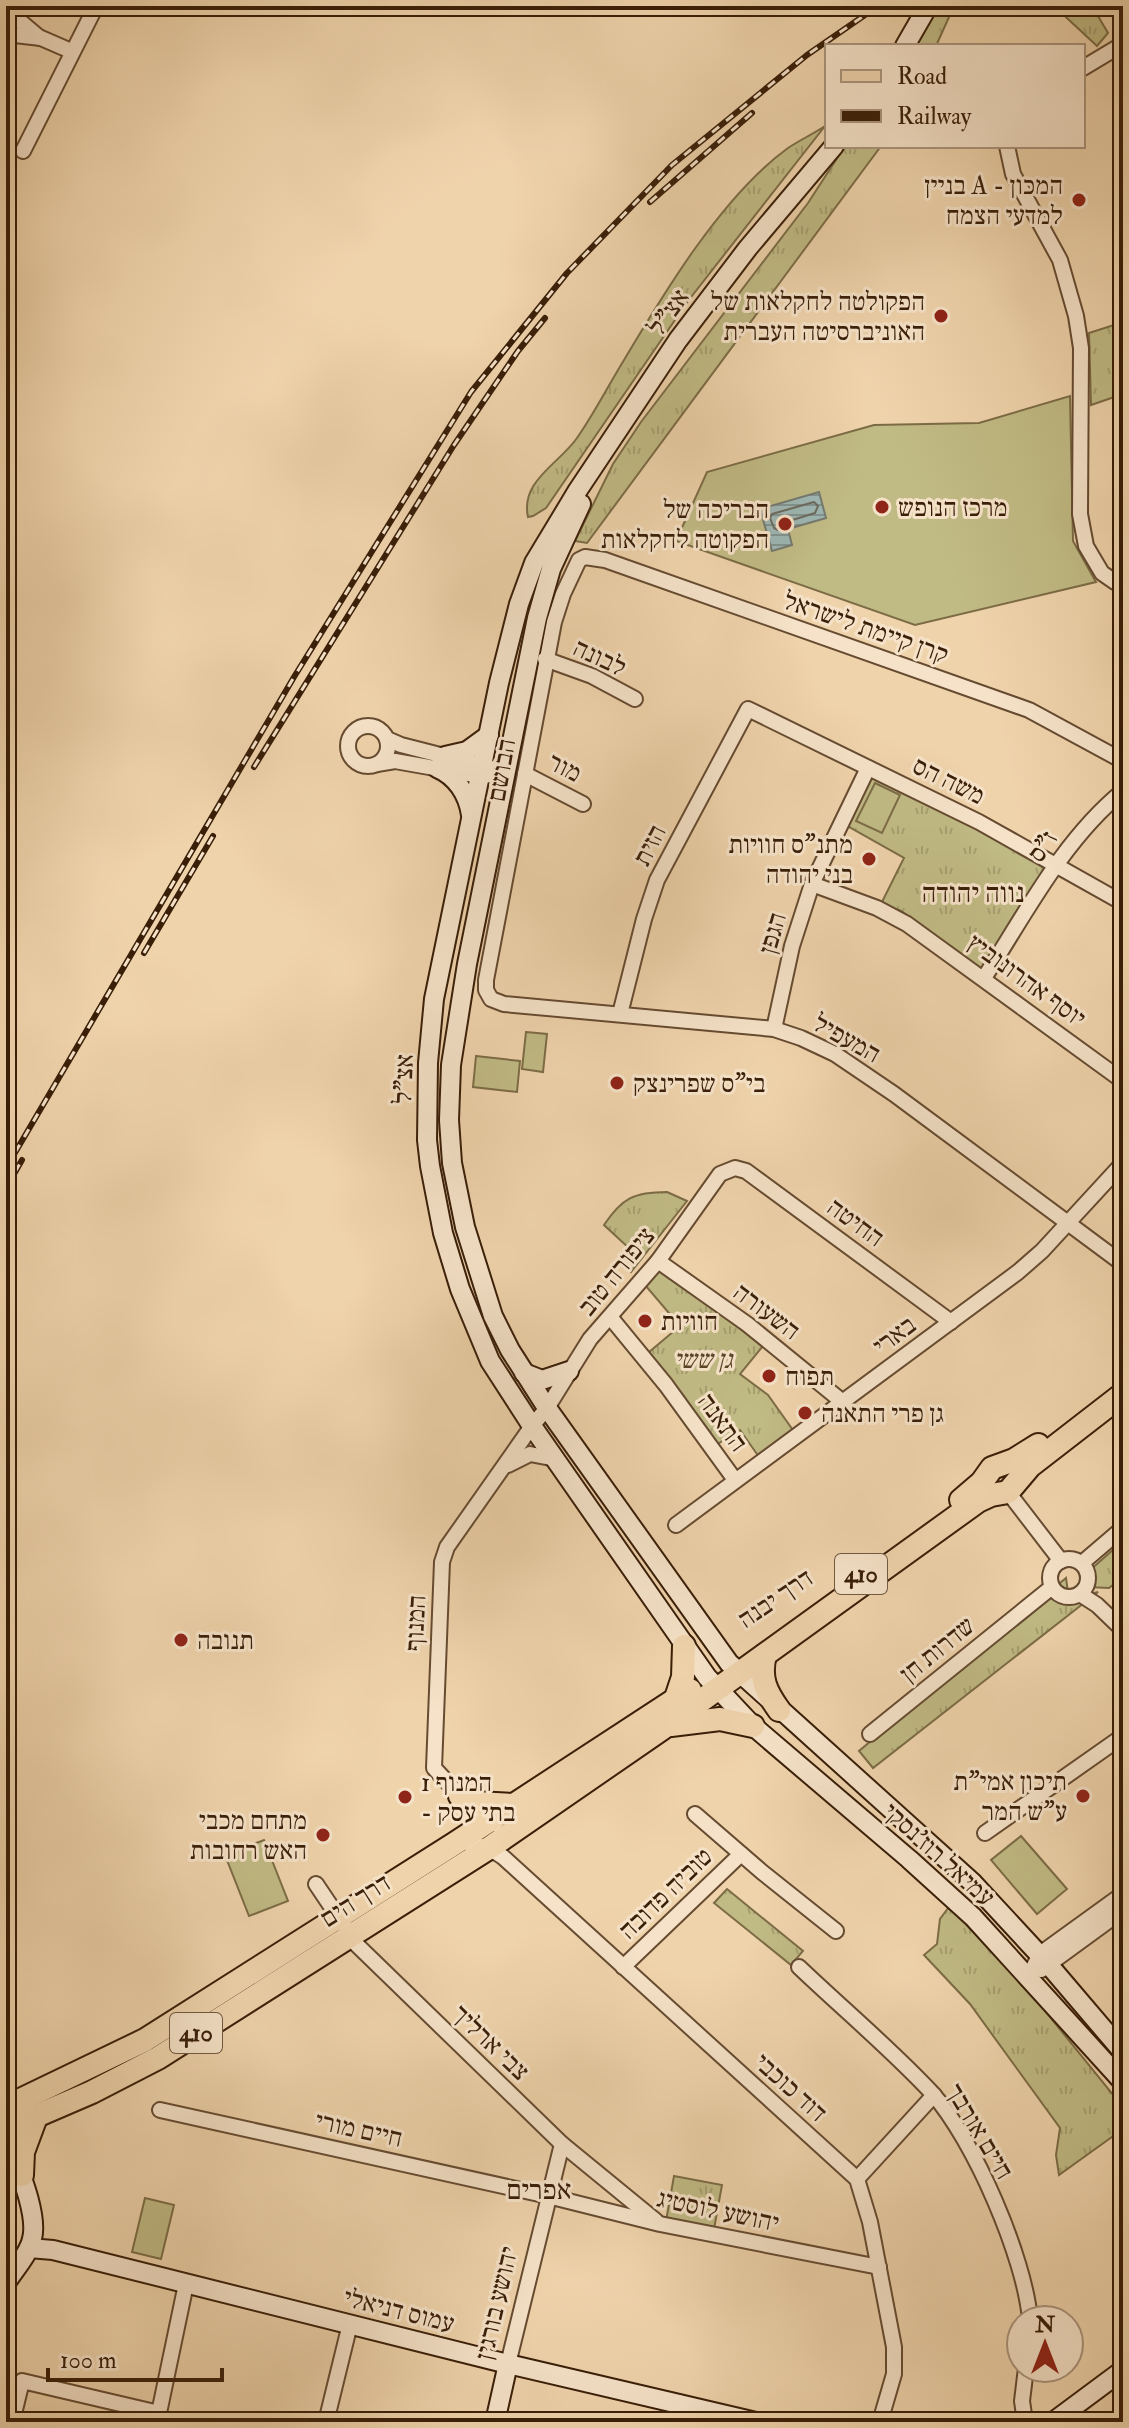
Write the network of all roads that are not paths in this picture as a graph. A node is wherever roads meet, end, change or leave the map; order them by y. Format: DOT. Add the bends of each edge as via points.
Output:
graph roads {
  1 [pos="96,6"];
  2 [pos="928,6"];
  3 [pos="13,10"];
  4 [pos="6,34"];
  5 [pos="41,38"];
  6 [pos="906,44"];
  7 [pos="1123,44"];
  8 [pos="71,51"];
  9 [pos="1085,67"];
  10 [pos="832,148"];
  11 [pos="1007,148"];
  12 [pos="23,151"];
  13 [pos="612,440"];
  14 [pos="585,557"];
  15 [pos="1123,583"];
  16 [pos="545,659"];
  17 [pos="635,699"];
  18 [pos="748,709"];
  19 [pos="489,735"];
  20 [pos="387,739"];
  21 [pos="1123,761"];
  22 [pos="441,762"];
  23 [pos="377,764"];
  24 [pos="868,768"];
  25 [pos="481,770"];
  26 [pos="516,774"];
  27 [pos="1123,791"];
  28 [pos="583,804"];
  29 [pos="471,817"];
  30 [pos="1057,865"];
  31 [pos="812,884"];
  32 [pos="1123,903"];
  33 [pos="984,978"];
  34 [pos="491,999"];
  35 [pos="620,1014"];
  36 [pos="774,1029"];
  37 [pos="1123,1081"];
  38 [pos="1123,1163"];
  39 [pos="729,1169"];
  40 [pos="1070,1222"];
  41 [pos="658,1261"];
  42 [pos="1123,1264"];
  43 [pos="611,1318"];
  44 [pos="951,1322"];
  45 [pos="569,1371"];
  46 [pos="524,1373"];
  47 [pos="1123,1381"];
  48 [pos="1123,1394"];
  49 [pos="844,1403"];
  50 [pos="547,1408"];
  51 [pos="532,1426"];
  52 [pos="557,1459"];
  53 [pos="504,1467"];
  54 [pos="735,1480"];
  55 [pos="1002,1482"];
  56 [pos="676,1525"];
  57 [pos="1123,1528"];
  58 [pos="1061,1561"];
  59 [pos="1085,1568"];
  60 [pos="1056,1591"];
  61 [pos="1082,1591"];
  62 [pos="1123,1630"];
  63 [pos="684,1646"];
  64 [pos="765,1655"];
  65 [pos="734,1668"];
  66 [pos="712,1683"];
  67 [pos="675,1701"];
  68 [pos="779,1710"];
  69 [pos="666,1726"];
  70 [pos="753,1726"];
  71 [pos="870,1734"];
  72 [pos="1123,1736"];
  73 [pos="460,1796"];
  74 [pos="695,1814"];
  75 [pos="517,1819"];
  76 [pos="488,1821"];
  77 [pos="985,1833"];
  78 [pos="456,1843"];
  79 [pos="489,1848"];
  80 [pos="741,1854"];
  81 [pos="509,1862"];
  82 [pos="316,1884"];
  83 [pos="1123,1894"];
  84 [pos="1115,1916"];
  85 [pos="343,1927"];
  86 [pos="836,1931"];
  87 [pos="1044,1959"];
  88 [pos="623,1967"];
  89 [pos="799,1967"];
  90 [pos="1028,1978"];
  91 [pos="1123,2052"];
  92 [pos="1123,2082"];
  93 [pos="6,2088"];
  94 [pos="45,2089"];
  95 [pos="934,2095"];
  96 [pos="6,2107"];
  97 [pos="160,2110"];
  98 [pos="36,2117"];
  99 [pos="6,2132"];
  100 [pos="562,2144"];
  101 [pos="11,2174"];
  102 [pos="857,2179"];
  103 [pos="548,2196"];
  104 [pos="31,2212"];
  105 [pos="660,2224"];
  106 [pos="29,2248"];
  107 [pos="53,2250"];
  108 [pos="879,2267"];
  109 [pos="6,2283"];
  110 [pos="186,2284"];
  111 [pos="1027,2304"];
  112 [pos="350,2324"];
  113 [pos="508,2364"];
  114 [pos="1123,2370"];
  115 [pos="1024,2384"];
  116 [pos="679,2402"];
  117 [pos="12,2422"];
  118 [pos="326,2422"];
  119 [pos="495,2422"];
  120 [pos="675,2422"];
  121 [pos="756,2422"];
  122 [pos="880,2422"];
  123 [pos="1025,2422"];
  124 [pos="1053,2422"];
  1 -- 8 [label="street"];
  2 -- 6 [label="main road"];
  3 -- 4 [label="street"];
  3 -- 5 [label="street"];
  4 -- 5 [label="street"];
  5 -- 8 [label="street"];
  7 -- 9 [label="street"];
  8 -- 12 [label="street"];
  10 -- 13 [label="main road, אצ\"ל" via="678,340"];
  11 -- 15 [label="street" via="1013,174 1060,260 1076,316 1081,348 1082,532 1102,573"];
  13 -- 19 [label="main road, אצ\"ל" via="534,563 512,629"];
  13 -- 26 [label="main road, אצ\"ל" via="543,592"];
  14 -- 16 [label="street, הבושם" via="563,594"];
  14 -- 21 [label="street, קרן קיימת לישראל" via="1029,710"];
  16 -- 17 [label="street, לבונה"];
  16 -- 26 [label="street, הבושם"];
  18 -- 24 [label="street, משה הס"];
  18 -- 35 [label="street, הזית" via="657,880"];
  19 -- 22 [label="main road"];
  19 -- 25 [label="main road, אצ\"ל"];
  20 -- 22 [label="street"];
  20 -- 23 [label="street" via="386,755"];
  20 -- 23 [label="street" via="369,726 349,740 358,763"];
  22 -- 23 [label="street"];
  22 -- 25 [label="street"];
  22 -- 29 [label="main road" via="464,792"];
  24 -- 30 [label="street, משה הס"];
  24 -- 31 [label="street, הגפן"];
  25 -- 26 [label="street"];
  25 -- 29 [label="main road, אצ\"ל"];
  26 -- 28 [label="street, מור"];
  26 -- 34 [label="street, הבושם" via="486,980"];
  26 -- 46 [label="main road, אצ\"ל" via="459,1009 451,1065 450,1139 457,1191 481,1282"];
  27 -- 30 [label="street, ז\"ס" via="1096,813"];
  29 -- 51 [label="main road, אצ\"ל" via="434,999 427,1140 443,1233 473,1324"];
  30 -- 32 [label="street, משה הס"];
  30 -- 33 [label="street, ז\"ס"];
  31 -- 33 [label="street, יוסף אהרונוביץ" via="899,920"];
  31 -- 36 [label="street, הגפן"];
  33 -- 37 [label="street, יוסף אהרונוביץ"];
  34 -- 35 [label="street, המעפיל"];
  35 -- 36 [label="street, המעפיל"];
  36 -- 40 [label="street, המעפיל" via="844,1060"];
  38 -- 40 [label="street, בארי"];
  39 -- 41 [label="street, ציפורה טוב"];
  39 -- 44 [label="street, החיטה" via="746,1171"];
  40 -- 42 [label="street, המעפיל"];
  40 -- 44 [label="street, בארי" via="1018,1272"];
  41 -- 43 [label="street, ציפורה טוב"];
  41 -- 49 [label="street, השעורה"];
  43 -- 45 [label="street, ציפורה טוב"];
  43 -- 54 [label="street, התאנה"];
  44 -- 49 [label="street, בארי"];
  45 -- 46 [label="main road" via="542,1380"];
  45 -- 50 [label="street, ציפורה טוב"];
  46 -- 50 [label="main road, אצ\"ל"];
  47 -- 55 [label="main road, דרך יבנה / 410" via="1014,1460"];
  48 -- 55 [label="main road, דרך יבנה / 410"];
  49 -- 54 [label="street, בארי"];
  50 -- 51 [label="street, המנוף"];
  50 -- 65 [label="main road, אצ\"ל"];
  51 -- 52 [label="main road, אצ\"ל"];
  51 -- 53 [label="street, המנוף"];
  52 -- 53 [label="street" via="530,1454"];
  52 -- 63 [label="main road, אצ\"ל"];
  53 -- 73 [label="street, המנוף" via="452,1537 442,1562 434,1768"];
  54 -- 56 [label="street, בארי"];
  55 -- 58 [label="street"];
  55 -- 64 [label="main road, דרך יבנה / 410"];
  55 -- 65 [label="main road, דרך יבנה / 410" via="949,1509"];
  57 -- 59 [label="street" via="1097,1548"];
  58 -- 59 [label="street" via="1069,1558"];
  58 -- 60 [label="street" via="1050,1574"];
  59 -- 61 [label="street" via="1089,1581"];
  60 -- 61 [label="street" via="1072,1597"];
  60 -- 71 [label="street, שדרות חן" via="1034,1602"];
  61 -- 62 [label="street"];
  63 -- 66 [label="main road, אצ\"ל"];
  63 -- 67 [label="main road" via="683,1677"];
  64 -- 65 [label="main road, דרך יבנה / 410"];
  64 -- 68 [label="main road" via="763,1682"];
  65 -- 66 [label="main road, דרך יבנה / 410"];
  65 -- 68 [label="main road, עמיאל רוז'נסקי"];
  66 -- 67 [label="main road, דרך הים / 410"];
  66 -- 69 [label="main road, דרך הים / 410"];
  66 -- 70 [label="main road, עמיאל רוז'נסקי"];
  67 -- 75 [label="main road, דרך הים / 410"];
  68 -- 87 [label="main road, עמיאל רוז'נסקי" via="957,1867"];
  69 -- 70 [label="main road" via="720,1719"];
  69 -- 75 [label="main road, דרך הים / 410"];
  70 -- 90 [label="main road, עמיאל רוז'נסקי" via="947,1893"];
  72 -- 77 [label="street"];
  73 -- 75 [label="main road"];
  73 -- 76 [label="street, המנוף"];
  73 -- 78 [label="main road" via="462,1822"];
  74 -- 80 [label="street, טוביה פדובה"];
  75 -- 76 [label="main road, דרך הים / 410"];
  75 -- 79 [label="main road, דרך הים / 410"];
  75 -- 81 [label="street"];
  76 -- 78 [label="main road, דרך הים / 410"];
  78 -- 79 [label="street, דוד כוכבי"];
  78 -- 85 [label="main road, דרך הים / 410"];
  79 -- 81 [label="street, דוד כוכבי"];
  79 -- 85 [label="main road, דרך הים / 410"];
  80 -- 86 [label="street, טוביה פדובה"];
  80 -- 88 [label="street, טוביה פדובה"];
  81 -- 88 [label="street, דוד כוכבי"];
  82 -- 85 [label="street, צבי ארליך"];
  83 -- 84 [label="street"];
  84 -- 87 [label="street"];
  85 -- 94 [label="main road, דרך הים / 410" via="145,2040"];
  85 -- 98 [label="main road, דרך הים / 410" via="158,2058"];
  85 -- 100 [label="street, צבי ארליך"];
  87 -- 90 [label="street"];
  87 -- 91 [label="main road, עמיאל רוז'נסקי"];
  88 -- 102 [label="street, דוד כוכבי"];
  89 -- 95 [label="street, חיים אורבך"];
  90 -- 92 [label="main road, עמיאל רוז'נסקי"];
  93 -- 94 [label="main road"];
  94 -- 96 [label="main road, דרך הים / 410"];
  95 -- 102 [label="street"];
  95 -- 111 [label="street, חיים אורבך" via="985,2179"];
  97 -- 103 [label="street, חיים מורי"];
  98 -- 99 [label="main road, דרך הים / 410"];
  98 -- 101 [label="main road"];
  99 -- 101 [label="main road"];
  100 -- 103 [label="street"];
  100 -- 105 [label="street, צבי ארליך"];
  101 -- 104 [label="main road"];
  102 -- 108 [label="street"];
  103 -- 105 [label="street, יהושע לוסטיג"];
  103 -- 113 [label="street, יהושע בורגין"];
  104 -- 106 [label="main road"];
  104 -- 107 [label="main road" via="37,2231"];
  105 -- 108 [label="street, יהושע לוסטיג"];
  106 -- 107 [label="main road, עמוס דניאלי"];
  106 -- 109 [label="main road"];
  107 -- 110 [label="main road, עמוס דניאלי"];
  108 -- 122 [label="street" via="894,2347 894,2374"];
  110 -- 112 [label="main road, עמוס דניאלי"];
  110 -- 117 [label="street" via="159,2413 22,2381"];
  112 -- 113 [label="main road, עמוס דניאלי"];
  112 -- 118 [label="street"];
  113 -- 116 [label="main road, עמוס דניאלי"];
  113 -- 119 [label="main road, יהושע בורגין"];
  114 -- 124 [label="main road"];
  115 -- 123 [label="street"];
  116 -- 120 [label="street"];
  116 -- 121 [label="main road, עמוס דניאלי"];
}
